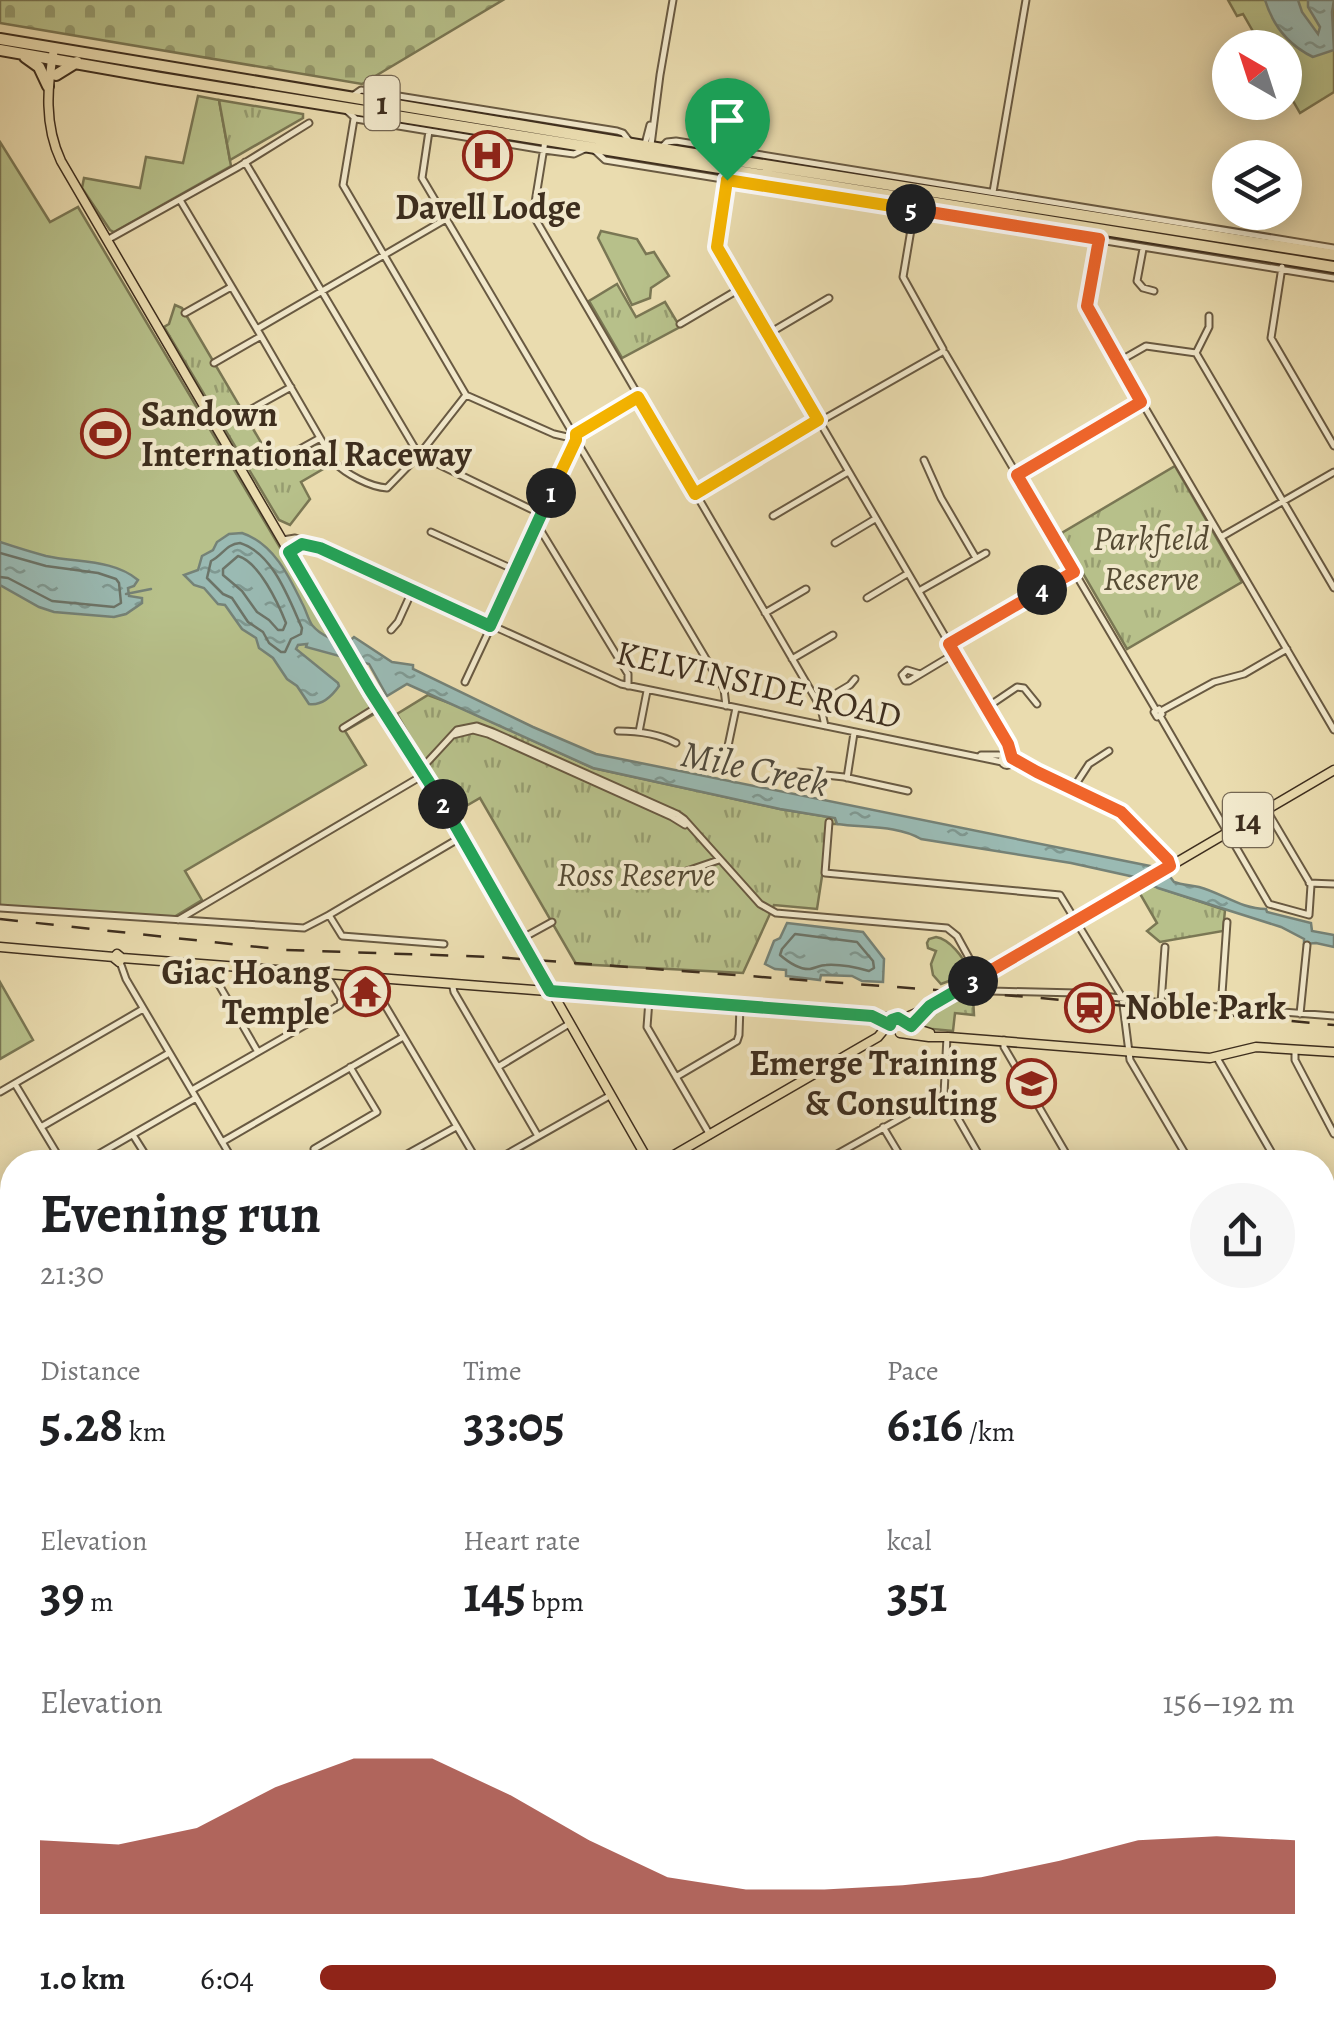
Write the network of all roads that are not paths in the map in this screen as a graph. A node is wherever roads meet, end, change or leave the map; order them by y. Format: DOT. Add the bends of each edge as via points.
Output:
graph roads {
  1 [pos="673,0"];
  2 [pos="1026,0"];
  3 [pos="0,40"];
  4 [pos="0,50"];
  5 [pos="22,54"];
  6 [pos="56,54"];
  7 [pos="77,62"];
  8 [pos="56,75"];
  9 [pos="49,90"];
  10 [pos="347,103"];
  11 [pos="354,118"];
  12 [pos="308,123"];
  13 [pos="429,131"];
  14 [pos="561,137"];
  15 [pos="545,140"];
  16 [pos="590,147"];
  17 [pos="646,152"];
  18 [pos="245,162"];
  19 [pos="728,175"];
  20 [pos="850,178"];
  21 [pos="993,192"];
  22 [pos="180,200"];
  23 [pos="912,203"];
  24 [pos="446,219"];
  25 [pos="1099,230"];
  26 [pos="107,240"];
  27 [pos="1142,249"];
  28 [pos="1334,251"];
  29 [pos="383,256"];
  30 [pos="1282,264"];
  31 [pos="1334,267"];
  32 [pos="1334,278"];
  33 [pos="232,286"];
  34 [pos="741,288"];
  35 [pos="321,292"];
  36 [pos="1154,292"];
  37 [pos="829,298"];
  38 [pos="186,313"];
  39 [pos="1209,316"];
  40 [pos="680,324"];
  41 [pos="259,332"];
  42 [pos="768,334"];
  43 [pos="943,351"];
  44 [pos="1196,353"];
  45 [pos="1118,362"];
  46 [pos="214,363"];
  47 [pos="291,387"];
  48 [pos="466,395"];
  49 [pos="638,397"];
  50 [pos="1141,402"];
  51 [pos="248,411"];
  52 [pos="819,422"];
  53 [pos="573,437"];
  54 [pos="320,438"];
  55 [pos="1333,443"];
  56 [pos="418,455"];
  57 [pos="924,460"];
  58 [pos="275,462"];
  59 [pos="848,472"];
  60 [pos="1334,472"];
  61 [pos="1017,475"];
  62 [pos="695,494"];
  63 [pos="1283,502"];
  64 [pos="541,514"];
  65 [pos="773,516"];
  66 [pos="876,518"];
  67 [pos="538,526"];
  68 [pos="431,532"];
  69 [pos="1220,537"];
  70 [pos="283,540"];
  71 [pos="834,542"];
  72 [pos="320,548"];
  73 [pos="289,552"];
  74 [pos="986,553"];
  75 [pos="976,558"];
  76 [pos="517,572"];
  77 [pos="1074,572"];
  78 [pos="908,574"];
  79 [pos="1334,588"];
  80 [pos="414,589"];
  81 [pos="806,589"];
  82 [pos="918,592"];
  83 [pos="866,598"];
  84 [pos="765,613"];
  85 [pos="490,626"];
  86 [pos="391,630"];
  87 [pos="833,635"];
  88 [pos="949,644"];
  89 [pos="1287,649"];
  90 [pos="954,654"];
  91 [pos="792,659"];
  92 [pos="920,674"];
  93 [pos="855,679"];
  94 [pos="465,682"];
  95 [pos="719,684"];
  96 [pos="625,685"];
  97 [pos="647,690"];
  98 [pos="716,704"];
  99 [pos="818,704"];
  100 [pos="1037,704"];
  101 [pos="380,705"];
  102 [pos="726,706"];
  103 [pos="736,708"];
  104 [pos="986,708"];
  105 [pos="1159,712"];
  106 [pos="813,723"];
  107 [pos="825,726"];
  108 [pos="342,728"];
  109 [pos="1334,730"];
  110 [pos="618,731"];
  111 [pos="639,732"];
  112 [pos="854,732"];
  113 [pos="676,744"];
  114 [pos="1109,751"];
  115 [pos="1007,758"];
  116 [pos="724,765"];
  117 [pos="1334,770"];
  118 [pos="423,771"];
  119 [pos="798,772"];
  120 [pos="847,778"];
  121 [pos="1073,788"];
  122 [pos="908,791"];
  123 [pos="1266,809"];
  124 [pos="828,822"];
  125 [pos="1226,833"];
  126 [pos="463,836"];
  127 [pos="719,860"];
  128 [pos="1167,868"];
  129 [pos="681,873"];
  130 [pos="1310,884"];
  131 [pos="1334,884"];
  132 [pos="0,908"];
  133 [pos="329,915"];
  134 [pos="177,920"];
  135 [pos="1076,921"];
  136 [pos="552,922"];
  137 [pos="1227,922"];
  138 [pos="521,940"];
  139 [pos="444,944"];
  140 [pos="1307,945"];
  141 [pos="1165,947"];
  142 [pos="0,948"];
  143 [pos="119,959"];
  144 [pos="210,965"];
  145 [pos="326,974"];
  146 [pos="980,977"];
  147 [pos="373,980"];
  148 [pos="452,984"];
  149 [pos="550,991"];
  150 [pos="1122,997"];
  151 [pos="650,999"];
  152 [pos="1161,1003"];
  153 [pos="740,1006"];
  154 [pos="143,1008"];
  155 [pos="1221,1008"];
  156 [pos="927,1009"];
  157 [pos="1300,1014"];
  158 [pos="1334,1016"];
  159 [pos="893,1022"];
  160 [pos="569,1024"];
  161 [pos="911,1026"];
  162 [pos="924,1032"];
  163 [pos="899,1033"];
  164 [pos="403,1037"];
  165 [pos="878,1037"];
  166 [pos="948,1037"];
  167 [pos="1004,1040"];
  168 [pos="1295,1049"];
  169 [pos="1128,1051"];
  170 [pos="258,1052"];
  171 [pos="1334,1052"];
  172 [pos="169,1053"];
  173 [pos="1217,1058"];
  174 [pos="498,1066"];
  175 [pos="350,1068"];
  176 [pos="676,1077"];
  177 [pos="15,1084"];
  178 [pos="192,1090"];
  179 [pos="0,1092"];
  180 [pos="944,1094"];
  181 [pos="611,1095"];
  182 [pos="196,1098"];
  183 [pos="42,1127"];
  184 [pos="456,1127"];
  185 [pos="884,1128"];
  186 [pos="1334,1134"];
  187 [pos="133,1135"];
  188 [pos="710,1135"];
  189 [pos="538,1136"];
  190 [pos="222,1142"];
  191 [pos="314,1149"];
  192 [pos="55,1150"];
  193 [pos="106,1150"];
  194 [pos="142,1150"];
  195 [pos="227,1150"];
  196 [pos="414,1150"];
  197 [pos="470,1150"];
  198 [pos="514,1150"];
  199 [pos="642,1150"];
  200 [pos="683,1150"];
  201 [pos="846,1150"];
  202 [pos="897,1150"];
  203 [pos="976,1150"];
  204 [pos="1064,1150"];
  205 [pos="1181,1150"];
  206 [pos="1270,1150"];
  1 -- 17 [label="street"];
  2 -- 21 [label="street"];
  3 -- 6 [label="highway, 1"];
  4 -- 5 [label="highway, 1"];
  5 -- 6 [label="highway, 1"];
  5 -- 9 [label="highway" via="39,67"];
  6 -- 7 [label="highway, 1"];
  6 -- 8 [label="main road"];
  6 -- 9 [label="main road"];
  6 -- 10 [label="highway, 1"];
  7 -- 8 [label="highway"];
  7 -- 10 [label="highway, 1"];
  8 -- 9 [label="main road"];
  9 -- 26 [label="main road" via="58,154"];
  10 -- 11 [label="street"];
  10 -- 15 [label="highway, 1"];
  10 -- 17 [label="street" via="361,90 617,131"];
  11 -- 13 [label="street"];
  11 -- 29 [label="street" via="343,185"];
  12 -- 18 [label="street"];
  13 -- 15 [label="street"];
  13 -- 24 [label="street" via="422,178"];
  14 -- 15 [label="highway, 1"];
  14 -- 16 [label="highway, 1"];
  14 -- 17 [label="highway, 1"];
  15 -- 16 [label="street" via="573,154"];
  15 -- 49 [label="street" via="534,215"];
  16 -- 17 [label="highway, 1"];
  17 -- 19 [label="highway, 1"];
  17 -- 20 [label="highway, 1"];
  17 -- 21 [label="street" via="676,141"];
  18 -- 22 [label="street"];
  18 -- 35 [label="street"];
  19 -- 23 [label="highway, 1"];
  19 -- 34 [label="street" via="717,244"];
  20 -- 23 [label="highway" via="912,193"];
  20 -- 25 [label="highway, 1"];
  21 -- 28 [label="street"];
  22 -- 26 [label="street"];
  22 -- 33 [label="street"];
  23 -- 25 [label="highway, 1"];
  23 -- 43 [label="street" via="903,277"];
  24 -- 29 [label="street"];
  24 -- 53 [label="street"];
  25 -- 27 [label="street"];
  25 -- 28 [label="highway, 1" via="1206,234"];
  25 -- 30 [label="highway, 1"];
  25 -- 45 [label="street" via="1087,306"];
  26 -- 70 [label="main road"];
  27 -- 30 [label="street"];
  27 -- 36 [label="street" via="1137,281"];
  29 -- 35 [label="street"];
  29 -- 48 [label="street"];
  30 -- 31 [label="highway, 1"];
  30 -- 32 [label="street"];
  30 -- 55 [label="street" via="1271,338"];
  33 -- 38 [label="street"];
  33 -- 41 [label="street"];
  34 -- 40 [label="street"];
  34 -- 42 [label="street"];
  35 -- 41 [label="street"];
  35 -- 56 [label="street"];
  37 -- 42 [label="street"];
  39 -- 44 [label="street"];
  41 -- 46 [label="street"];
  41 -- 47 [label="street"];
  42 -- 52 [label="street"];
  43 -- 52 [label="street"];
  43 -- 61 [label="street"];
  44 -- 45 [label="street" via="1146,346"];
  44 -- 63 [label="street"];
  45 -- 50 [label="street"];
  47 -- 51 [label="street"];
  47 -- 54 [label="street"];
  48 -- 53 [label="street"];
  48 -- 56 [label="street"];
  49 -- 53 [label="street"];
  49 -- 62 [label="street"];
  50 -- 61 [label="street"];
  50 -- 69 [label="street"];
  52 -- 59 [label="street"];
  52 -- 62 [label="street"];
  53 -- 64 [label="street"];
  53 -- 95 [label="street"];
  54 -- 56 [label="street" via="341,469 379,488 387,488"];
  54 -- 58 [label="street"];
  56 -- 64 [label="street"];
  57 -- 75 [label="street"];
  59 -- 65 [label="street"];
  59 -- 66 [label="street"];
  60 -- 63 [label="street"];
  61 -- 77 [label="street"];
  62 -- 84 [label="street"];
  63 -- 69 [label="street"];
  63 -- 79 [label="street"];
  64 -- 67 [label="street"];
  66 -- 71 [label="street"];
  66 -- 78 [label="street"];
  67 -- 76 [label="street"];
  67 -- 96 [label="street" via="624,668"];
  68 -- 76 [label="street"];
  69 -- 89 [label="street"];
  70 -- 72 [label="street, KELVINSIDE ROAD"];
  70 -- 73 [label="main road"];
  72 -- 73 [label="street" via="302,544"];
  72 -- 80 [label="street, KELVINSIDE ROAD"];
  73 -- 101 [label="main road"];
  74 -- 75 [label="street"];
  75 -- 82 [label="street"];
  76 -- 85 [label="street"];
  77 -- 88 [label="street"];
  77 -- 105 [label="street"];
  78 -- 82 [label="street"];
  78 -- 83 [label="street"];
  80 -- 85 [label="street, KELVINSIDE ROAD"];
  80 -- 86 [label="street"];
  81 -- 84 [label="street"];
  82 -- 88 [label="street"];
  84 -- 91 [label="street"];
  85 -- 94 [label="street"];
  85 -- 96 [label="street, KELVINSIDE ROAD"];
  87 -- 91 [label="street"];
  88 -- 90 [label="street"];
  89 -- 105 [label="street"];
  89 -- 109 [label="street"];
  90 -- 92 [label="street"];
  90 -- 104 [label="street"];
  91 -- 99 [label="street"];
  93 -- 99 [label="street"];
  95 -- 98 [label="street"];
  95 -- 102 [label="street"];
  96 -- 97 [label="street, KELVINSIDE ROAD"];
  97 -- 98 [label="street, KELVINSIDE ROAD"];
  97 -- 111 [label="street"];
  98 -- 102 [label="street, KELVINSIDE ROAD"];
  99 -- 106 [label="street"];
  99 -- 107 [label="street"];
  100 -- 104 [label="street" via="1020,686"];
  101 -- 108 [label="street"];
  101 -- 118 [label="main road"];
  102 -- 103 [label="street, KELVINSIDE ROAD"];
  103 -- 106 [label="street, KELVINSIDE ROAD"];
  103 -- 116 [label="street"];
  104 -- 115 [label="street"];
  105 -- 125 [label="street"];
  106 -- 107 [label="street, KELVINSIDE ROAD"];
  107 -- 112 [label="street, KELVINSIDE ROAD"];
  110 -- 111 [label="street"];
  111 -- 113 [label="street"];
  112 -- 115 [label="street, KELVINSIDE ROAD"];
  112 -- 120 [label="street"];
  114 -- 121 [label="street" via="1088,764"];
  115 -- 121 [label="street, KELVINSIDE ROAD"];
  117 -- 123 [label="main road, 14"];
  118 -- 126 [label="main road"];
  118 -- 127 [label="street" via="450,736 488,734 672,816"];
  118 -- 134 [label="street"];
  119 -- 120 [label="street"];
  120 -- 122 [label="street"];
  121 -- 128 [label="street, KELVINSIDE ROAD" via="1121,812 1168,860"];
  123 -- 125 [label="main road, 14"];
  123 -- 130 [label="street"];
  124 -- 135 [label="street" via="825,873 1056,893"];
  125 -- 128 [label="main road, 14"];
  125 -- 130 [label="street" via="1270,905 1309,918"];
  126 -- 133 [label="street"];
  126 -- 138 [label="main road"];
  127 -- 129 [label="street"];
  127 -- 146 [label="street" via="776,913 947,928"];
  128 -- 135 [label="main road, 14"];
  130 -- 131 [label="street"];
  132 -- 134 [label="street"];
  133 -- 134 [label="street" via="304,928"];
  133 -- 139 [label="street" via="342,936"];
  135 -- 146 [label="main road, 14"];
  135 -- 150 [label="street"];
  136 -- 138 [label="street"];
  137 -- 155 [label="street"];
  138 -- 149 [label="main road"];
  140 -- 157 [label="street"];
  141 -- 152 [label="street"];
  142 -- 143 [label="main road"];
  143 -- 144 [label="main road"];
  143 -- 154 [label="street"];
  144 -- 145 [label="main road"];
  144 -- 170 [label="street"];
  145 -- 147 [label="main road"];
  145 -- 170 [label="street" via="340,1005"];
  146 -- 150 [label="street" via="992,991"];
  146 -- 156 [label="main road, 14"];
  147 -- 148 [label="main road"];
  147 -- 164 [label="street"];
  148 -- 149 [label="main road"];
  148 -- 174 [label="street"];
  149 -- 151 [label="main road"];
  149 -- 160 [label="main road"];
  150 -- 152 [label="street"];
  150 -- 169 [label="street"];
  151 -- 153 [label="main road"];
  151 -- 176 [label="street" via="647,1027"];
  152 -- 155 [label="street"];
  153 -- 159 [label="main road"];
  153 -- 176 [label="street" via="737,1041"];
  154 -- 172 [label="street"];
  154 -- 177 [label="street"];
  155 -- 157 [label="street"];
  156 -- 159 [label="main road, 14"];
  156 -- 161 [label="main road, 14"];
  156 -- 162 [label="main road" via="920,1022"];
  157 -- 158 [label="street"];
  159 -- 161 [label="main road"];
  159 -- 163 [label="main road"];
  159 -- 165 [label="main road, 14"];
  160 -- 174 [label="street"];
  160 -- 181 [label="main road"];
  161 -- 162 [label="main road"];
  161 -- 163 [label="main road, 14"];
  162 -- 166 [label="main road"];
  163 -- 165 [label="main road, 14"];
  163 -- 166 [label="main road"];
  164 -- 175 [label="street"];
  164 -- 184 [label="street"];
  165 -- 188 [label="main road, 14"];
  166 -- 167 [label="main road"];
  166 -- 180 [label="street"];
  167 -- 169 [label="main road"];
  167 -- 204 [label="street"];
  168 -- 171 [label="main road"];
  168 -- 173 [label="main road" via="1256,1048"];
  168 -- 186 [label="street"];
  169 -- 173 [label="main road"];
  169 -- 205 [label="street"];
  170 -- 178 [label="street"];
  172 -- 178 [label="street"];
  172 -- 183 [label="street"];
  173 -- 206 [label="street"];
  174 -- 189 [label="street"];
  175 -- 190 [label="street"];
  175 -- 191 [label="street" via="377,1112"];
  176 -- 188 [label="street"];
  177 -- 179 [label="street"];
  177 -- 183 [label="street"];
  178 -- 182 [label="street"];
  180 -- 185 [label="street"];
  180 -- 203 [label="street"];
  181 -- 189 [label="street"];
  181 -- 199 [label="main road"];
  182 -- 187 [label="street"];
  182 -- 190 [label="street"];
  183 -- 192 [label="street"];
  184 -- 196 [label="street"];
  184 -- 197 [label="street"];
  185 -- 201 [label="street"];
  185 -- 202 [label="street"];
  187 -- 193 [label="street"];
  187 -- 194 [label="street"];
  188 -- 200 [label="main road, 14"];
  189 -- 198 [label="street"];
  190 -- 195 [label="street"];
}
